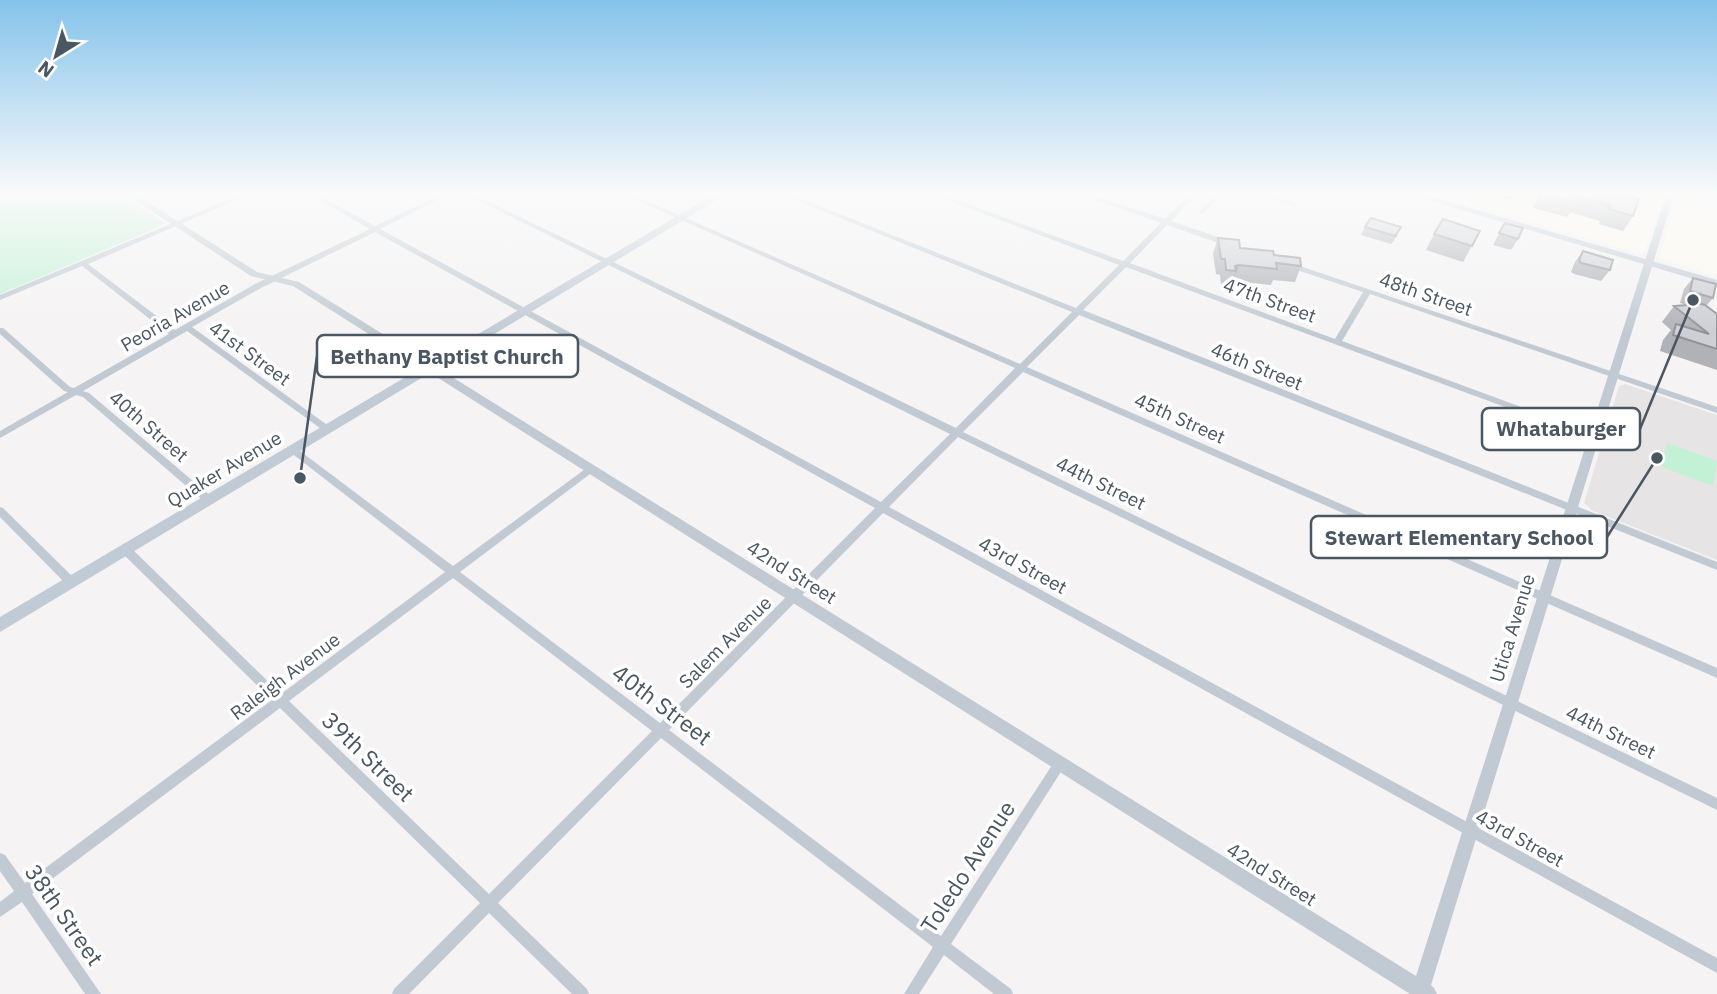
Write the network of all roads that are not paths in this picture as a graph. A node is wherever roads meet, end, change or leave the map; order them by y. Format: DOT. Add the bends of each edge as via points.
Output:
graph roads {
  1 [pos="134,241"];
  2 [pos="203,241"];
  3 [pos="349,241"];
  4 [pos="398,241"];
  5 [pos="566,241"];
  6 [pos="642,241"];
  7 [pos="734,241"];
  8 [pos="903,241"];
  9 [pos="1063,241"];
  10 [pos="1147,241"];
  11 [pos="1221,241"];
  12 [pos="1576,241"];
  13 [pos="1654,241"];
  14 [pos="1234,246"];
  15 [pos="1280,261"];
  16 [pos="608,262"];
  17 [pos="1647,262"];
  18 [pos="82,263"];
  19 [pos="1125,264"];
  20 [pos="274,278"];
  21 [pos="1717,283"];
  22 [pos="1368,291"];
  23 [pos="0,298"];
  24 [pos="525,311"];
  25 [pos="1078,311"];
  26 [pos="187,327"];
  27 [pos="0,330"];
  28 [pos="175,334"];
  29 [pos="1337,342"];
  30 [pos="430,368"];
  31 [pos="1022,368"];
  32 [pos="1611,374"];
  33 [pos="76,392"];
  34 [pos="1717,410"];
  35 [pos="327,429"];
  36 [pos="958,433"];
  37 [pos="0,435"];
  38 [pos="1592,436"];
  39 [pos="293,450"];
  40 [pos="591,469"];
  41 [pos="209,500"];
  42 [pos="883,508"];
  43 [pos="1570,508"];
  44 [pos="0,511"];
  45 [pos="125,550"];
  46 [pos="1717,566"];
  47 [pos="453,572"];
  48 [pos="71,583"];
  49 [pos="1542,596"];
  50 [pos="795,597"];
  51 [pos="0,625"];
  52 [pos="1717,673"];
  53 [pos="280,701"];
  54 [pos="1509,702"];
  55 [pos="660,731"];
  56 [pos="1060,763"];
  57 [pos="1717,804"];
  58 [pos="1469,830"];
  59 [pos="0,860"];
  60 [pos="23,893"];
  61 [pos="489,904"];
  62 [pos="0,910"];
  63 [pos="942,945"];
  64 [pos="1717,967"];
  65 [pos="1422,992"];
  66 [pos="94,994"];
  67 [pos="399,994"];
  68 [pos="582,994"];
  69 [pos="911,994"];
  70 [pos="1006,994"];
  1 -- 18 [label="street"];
  2 -- 20 [label="street, 42nd Street" via="254,274"];
  3 -- 20 [label="street, Peoria Avenue"];
  4 -- 24 [label="street, 43rd Street"];
  5 -- 16 [label="street, 44th Street"];
  6 -- 16 [label="main road, Quaker Avenue"];
  7 -- 31 [label="street, 45th Street"];
  8 -- 25 [label="street, 46th Street"];
  9 -- 19 [label="street, 47th Street"];
  10 -- 19 [label="street, Salem Avenue"];
  11 -- 14 [label="street"];
  12 -- 17 [label="main road"];
  13 -- 17 [label="street, Utica Avenue"];
  15 -- 22 [label="street, 48th Street"];
  16 -- 24 [label="main road, Quaker Avenue"];
  16 -- 36 [label="street, 44th Street"];
  17 -- 21 [label="main road"];
  17 -- 32 [label="street, Utica Avenue"];
  18 -- 23 [label="street"];
  18 -- 28 [label="street"];
  19 -- 25 [label="street, Salem Avenue"];
  19 -- 29 [label="street, 47th Street"];
  20 -- 26 [label="street, Peoria Avenue"];
  20 -- 30 [label="street, 42nd Street" via="296,284"];
  22 -- 29 [label="street"];
  22 -- 32 [label="street, 48th Street"];
  24 -- 30 [label="main road, Quaker Avenue"];
  24 -- 42 [label="street, 43rd Street"];
  25 -- 31 [label="street, Salem Avenue"];
  25 -- 43 [label="street, 46th Street"];
  26 -- 28 [label="street, Peoria Avenue"];
  26 -- 35 [label="street, 41st Street"];
  27 -- 33 [label="street, 40th Street"];
  28 -- 33 [label="street, Peoria Avenue"];
  29 -- 38 [label="street, 47th Street"];
  30 -- 35 [label="main road, Quaker Avenue"];
  30 -- 40 [label="street, 42nd Street"];
  31 -- 36 [label="street, Salem Avenue"];
  31 -- 49 [label="street, 45th Street"];
  32 -- 34 [label="street, 48th Street"];
  32 -- 38 [label="street, Utica Avenue"];
  33 -- 37 [label="street, Peoria Avenue"];
  33 -- 41 [label="street, 40th Street" via="86,395"];
  35 -- 39 [label="main road, Quaker Avenue"];
  36 -- 42 [label="street, Salem Avenue"];
  36 -- 54 [label="street, 44th Street"];
  38 -- 43 [label="street, Utica Avenue"];
  39 -- 41 [label="main road, Quaker Avenue"];
  39 -- 47 [label="street, 40th Street"];
  40 -- 47 [label="street, Raleigh Avenue"];
  40 -- 50 [label="street, 42nd Street"];
  41 -- 45 [label="main road, Quaker Avenue"];
  42 -- 50 [label="street, Salem Avenue"];
  42 -- 58 [label="street, 43rd Street"];
  43 -- 46 [label="street, 46th Street"];
  43 -- 49 [label="street, Utica Avenue"];
  44 -- 48 [label="street"];
  45 -- 48 [label="main road, Quaker Avenue"];
  45 -- 53 [label="street, 39th Street"];
  47 -- 53 [label="street, Raleigh Avenue"];
  47 -- 55 [label="street, 40th Street"];
  48 -- 51 [label="main road, Quaker Avenue"];
  49 -- 52 [label="street, 45th Street"];
  49 -- 54 [label="street, Utica Avenue"];
  50 -- 55 [label="street, Salem Avenue"];
  50 -- 56 [label="street, 42nd Street"];
  53 -- 60 [label="street, Raleigh Avenue"];
  53 -- 61 [label="street, 39th Street"];
  54 -- 57 [label="street, 44th Street"];
  54 -- 58 [label="street, Utica Avenue"];
  55 -- 61 [label="street, Salem Avenue"];
  55 -- 63 [label="street, 40th Street"];
  56 -- 63 [label="street, Toledo Avenue"];
  56 -- 65 [label="street, 42nd Street"];
  58 -- 64 [label="street, 43rd Street"];
  58 -- 65 [label="street, Utica Avenue"];
  59 -- 60 [label="street, 38th Street"];
  60 -- 62 [label="street, Raleigh Avenue"];
  60 -- 66 [label="street, 38th Street"];
  61 -- 67 [label="street, Salem Avenue"];
  61 -- 68 [label="street, 39th Street"];
  63 -- 69 [label="street, Toledo Avenue"];
  63 -- 70 [label="street, 40th Street"];
}
